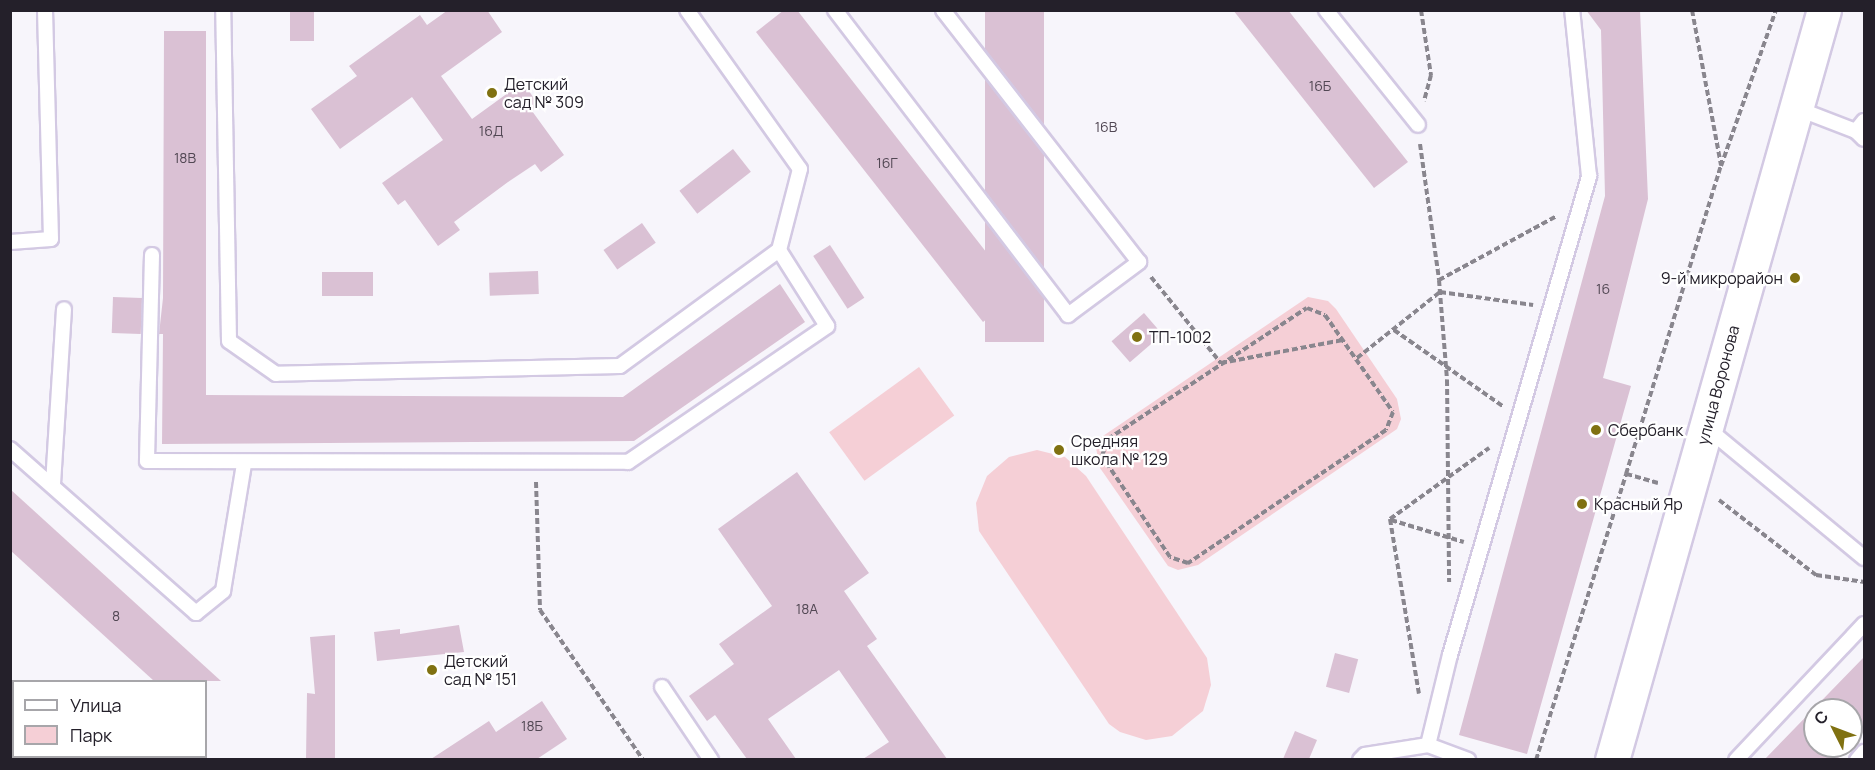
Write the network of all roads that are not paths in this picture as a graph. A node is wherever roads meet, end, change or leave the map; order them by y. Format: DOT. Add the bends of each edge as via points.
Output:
graph roads {
  1 [pos="45,10"];
  2 [pos="223,10"];
  3 [pos="687,10"];
  4 [pos="835,10"];
  5 [pos="943,10"];
  6 [pos="1326,10"];
  7 [pos="1572,10"];
  8 [pos="1824,10"];
  9 [pos="1795,107"];
  10 [pos="1418,125"];
  11 [pos="1862,130"];
  12 [pos="10,242"];
  13 [pos="779,250"];
  14 [pos="152,255"];
  15 [pos="64,309"];
  16 [pos="1707,428"];
  17 [pos="10,449"];
  18 [pos="244,464"];
  19 [pos="53,484"];
  20 [pos="1864,558"];
  21 [pos="1864,624"];
  22 [pos="662,687"];
  23 [pos="1428,745"];
  24 [pos="1864,752"];
  25 [pos="711,759"];
  26 [pos="1360,759"];
  27 [pos="1468,759"];
  28 [pos="1612,759"];
  29 [pos="1736,759"];
  30 [pos="1857,759"];
  1 -- 12 [label="lane" via="51,239"];
  2 -- 13 [label="lane" via="229,341 276,374 620,366"];
  3 -- 13 [label="lane" via="800,170"];
  4 -- 5 [label="lane" via="1068,315 1139,262"];
  6 -- 10 [label="lane"];
  7 -- 23 [label="lane" via="1589,176"];
  8 -- 9 [label="main road, улица Воронова"];
  9 -- 11 [label="lane"];
  9 -- 16 [label="main road, улица Воронова"];
  13 -- 18 [label="lane" via="827,326 628,462"];
  14 -- 18 [label="lane" via="147,461"];
  15 -- 19 [label="lane"];
  16 -- 20 [label="lane"];
  16 -- 28 [label="main road, улица Воронова"];
  17 -- 19 [label="lane"];
  18 -- 19 [label="lane" via="223,591 196,613"];
  21 -- 29 [label="lane"];
  22 -- 25 [label="lane"];
  23 -- 26 [label="lane"];
  23 -- 27 [label="lane"];
  24 -- 30 [label="lane"];
}
